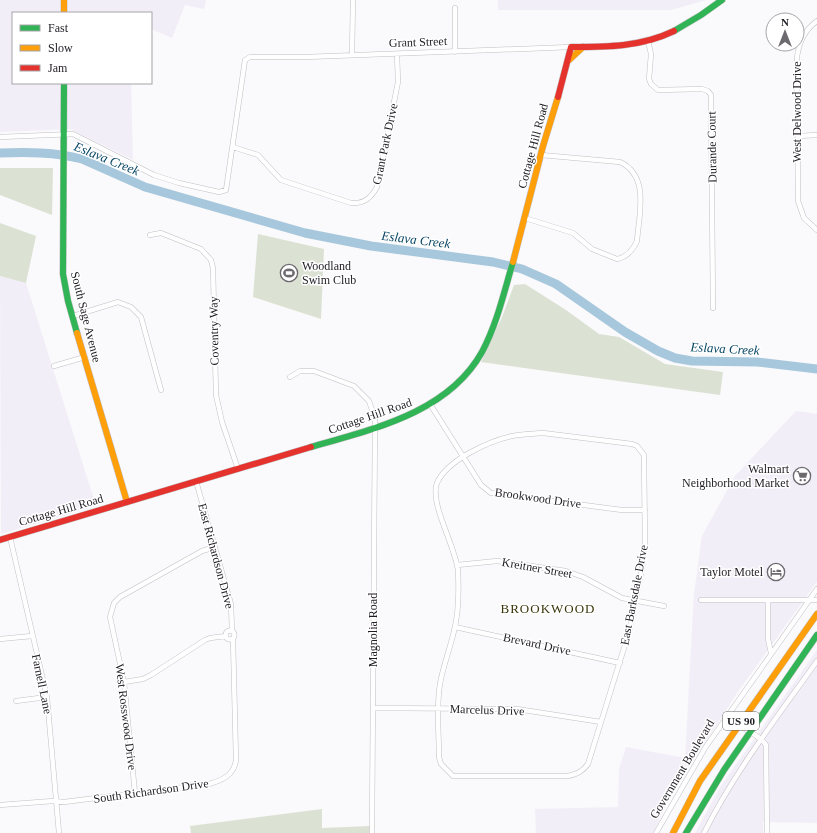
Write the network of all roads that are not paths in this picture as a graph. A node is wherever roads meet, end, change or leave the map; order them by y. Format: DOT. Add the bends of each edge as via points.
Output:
graph roads {
  1 [pos="64,0"];
  2 [pos="352,0"];
  3 [pos="722,0"];
  4 [pos="716,3"];
  5 [pos="455,8"];
  6 [pos="64,12"];
  7 [pos="817,21"];
  8 [pos="648,41"];
  9 [pos="571,47"];
  10 [pos="584,47"];
  11 [pos="455,52"];
  12 [pos="397,54"];
  13 [pos="352,56"];
  14 [pos="568,61"];
  15 [pos="64,84"];
  16 [pos="63,135"];
  17 [pos="817,135"];
  18 [pos="798,136"];
  19 [pos="0,137"];
  20 [pos="233,147"];
  21 [pos="541,155"];
  22 [pos="525,218"];
  23 [pos="817,230"];
  24 [pos="150,235"];
  25 [pos="713,308"];
  26 [pos="73,316"];
  27 [pos="85,357"];
  28 [pos="54,366"];
  29 [pos="290,377"];
  30 [pos="161,390"];
  31 [pos="430,404"];
  32 [pos="376,428"];
  33 [pos="464,457"];
  34 [pos="238,469"];
  35 [pos="196,481"];
  36 [pos="127,502"];
  37 [pos="645,510"];
  38 [pos="10,537"];
  39 [pos="0,540"];
  40 [pos="215,547"];
  41 [pos="457,565"];
  42 [pos="817,589"];
  43 [pos="701,600"];
  44 [pos="768,600"];
  45 [pos="809,600"];
  46 [pos="817,600"];
  47 [pos="636,601"];
  48 [pos="664,606"];
  49 [pos="817,614"];
  50 [pos="455,627"];
  51 [pos="232,631"];
  52 [pos="817,635"];
  53 [pos="32,636"];
  54 [pos="226,636"];
  55 [pos="0,639"];
  56 [pos="232,639"];
  57 [pos="771,652"];
  58 [pos="817,660"];
  59 [pos="620,663"];
  60 [pos="124,682"];
  61 [pos="47,697"];
  62 [pos="16,701"];
  63 [pos="373,708"];
  64 [pos="439,708"];
  65 [pos="727,717"];
  66 [pos="601,722"];
  67 [pos="739,725"];
  68 [pos="750,732"];
  69 [pos="761,739"];
  70 [pos="135,793"];
  71 [pos="57,801"];
  72 [pos="0,805"];
  73 [pos="60,833"];
  74 [pos="372,833"];
  75 [pos="656,833"];
  76 [pos="674,833"];
  77 [pos="686,833"];
  78 [pos="704,833"];
  79 [pos="767,833"];
  1 -- 6 [label="street"];
  2 -- 13 [label="street"];
  3 -- 4 [label="street, Grant Street"];
  4 -- 8 [label="street, Grant Street" via="686,26"];
  5 -- 11 [label="street"];
  7 -- 18 [label="street, West Delwood Drive" via="804,35 798,47"];
  8 -- 10 [label="street, Grant Street" via="629,45"];
  8 -- 25 [label="street, Durande Court" via="651,54 650,79 654,87 658,90 702,89 711,95"];
  9 -- 10 [label="street, Grant Street"];
  9 -- 11 [label="street, Grant Street"];
  9 -- 14 [label="street, Cottage Hill Road"];
  10 -- 14 [label="street"];
  11 -- 12 [label="street, Grant Street"];
  12 -- 13 [label="street, Grant Street"];
  12 -- 20 [label="street, Grant Park Drive" via="398,82 377,187 372,196 365,201 351,203 281,180 258,155"];
  13 -- 20 [label="street, Grant Street" via="250,57 245,60"];
  14 -- 21 [label="street, Cottage Hill Road"];
  15 -- 16 [label="street, South Sage Avenue"];
  16 -- 19 [label="street"];
  16 -- 20 [label="street, Grant Street" via="73,134 160,177 219,192 226,190"];
  16 -- 26 [label="street, South Sage Avenue" via="63,274"];
  17 -- 18 [label="street"];
  18 -- 23 [label="street, West Delwood Drive" via="798,201 804,218"];
  21 -- 22 [label="street, Cottage Hill Road"];
  21 -- 22 [label="street" via="620,162 629,166 641,188 637,241 634,248 617,259 592,248 574,233"];
  22 -- 31 [label="street, Cottage Hill Road" via="496,319 475,362 463,376"];
  24 -- 34 [label="street, Coventry Way" via="161,233 192,245 201,249 211,260 216,395"];
  26 -- 27 [label="street, South Sage Avenue"];
  26 -- 30 [label="street" via="118,302 131,307 141,317"];
  27 -- 28 [label="street"];
  27 -- 36 [label="street, South Sage Avenue"];
  29 -- 32 [label="street, Magnolia Road" via="300,371 314,371 354,386 369,401"];
  31 -- 32 [label="street, Cottage Hill Road" via="404,418"];
  31 -- 33 [label="street, Brookwood Drive"];
  32 -- 34 [label="street, Cottage Hill Road"];
  32 -- 63 [label="street, Magnolia Road"];
  33 -- 37 [label="street, Brookwood Drive" via="481,485 491,493 622,510"];
  33 -- 37 [label="street, East Barksdale Drive" via="500,439 524,434 543,433 632,444 642,451 646,462"];
  33 -- 41 [label="street, East Barksdale Drive" via="448,469 437,482 435,489"];
  34 -- 35 [label="street, Cottage Hill Road"];
  35 -- 36 [label="street, Cottage Hill Road"];
  35 -- 40 [label="street, East Richardson Drive"];
  36 -- 38 [label="street, Cottage Hill Road"];
  37 -- 47 [label="street, East Barksdale Drive" via="645,543"];
  38 -- 39 [label="street, Cottage Hill Road"];
  38 -- 53 [label="street, Farnell Lane"];
  40 -- 51 [label="street, East Richardson Drive" via="231,604"];
  40 -- 60 [label="street, West Rosswood Drive" via="196,554 120,596 114,603 110,617"];
  41 -- 47 [label="street, Kreitner Street" via="497,561 566,571 583,577 614,595"];
  41 -- 50 [label="street, East Barksdale Drive" via="459,592"];
  42 -- 45 [label="street, Government Boulevard"];
  43 -- 44 [label="street"];
  44 -- 45 [label="street"];
  44 -- 57 [label="street" via="768,639"];
  45 -- 46 [label="street"];
  45 -- 57 [label="street, Government Boulevard"];
  47 -- 48 [label="street, Kreitner Street"];
  47 -- 59 [label="street, East Barksdale Drive"];
  49 -- 67 [label="street, Government Boulevard / US 90"];
  50 -- 59 [label="street, Brevard Drive"];
  50 -- 64 [label="street, East Barksdale Drive" via="439,685"];
  51 -- 54 [label="street"];
  51 -- 56 [label="street" via="235,635"];
  52 -- 68 [label="street, US 90"];
  53 -- 55 [label="street"];
  53 -- 61 [label="street, Farnell Lane"];
  54 -- 56 [label="street"];
  54 -- 60 [label="street" via="205,640 151,675"];
  56 -- 70 [label="street, South Richardson Drive" via="235,765 226,778 210,784"];
  57 -- 65 [label="street, Government Boulevard"];
  58 -- 69 [label="street"];
  59 -- 66 [label="street, East Barksdale Drive"];
  60 -- 70 [label="street, West Rosswood Drive"];
  61 -- 62 [label="street"];
  61 -- 71 [label="street, Farnell Lane"];
  63 -- 64 [label="street, Marcelus Drive"];
  63 -- 74 [label="street, Magnolia Road"];
  64 -- 66 [label="street, Marcelus Drive" via="517,709"];
  64 -- 66 [label="street, East Barksdale Drive" via="439,757 441,764 452,775 578,774 588,764"];
  65 -- 67 [label="street"];
  65 -- 75 [label="street, Government Boulevard" via="705,748"];
  67 -- 68 [label="street"];
  67 -- 76 [label="street, Government Boulevard / US 90" via="700,781"];
  68 -- 69 [label="street"];
  68 -- 77 [label="street, US 90"];
  69 -- 78 [label="street"];
  69 -- 79 [label="street" via="767,750"];
  70 -- 71 [label="street, South Richardson Drive"];
  71 -- 72 [label="street, South Richardson Drive"];
  71 -- 73 [label="street, Farnell Lane"];
}
